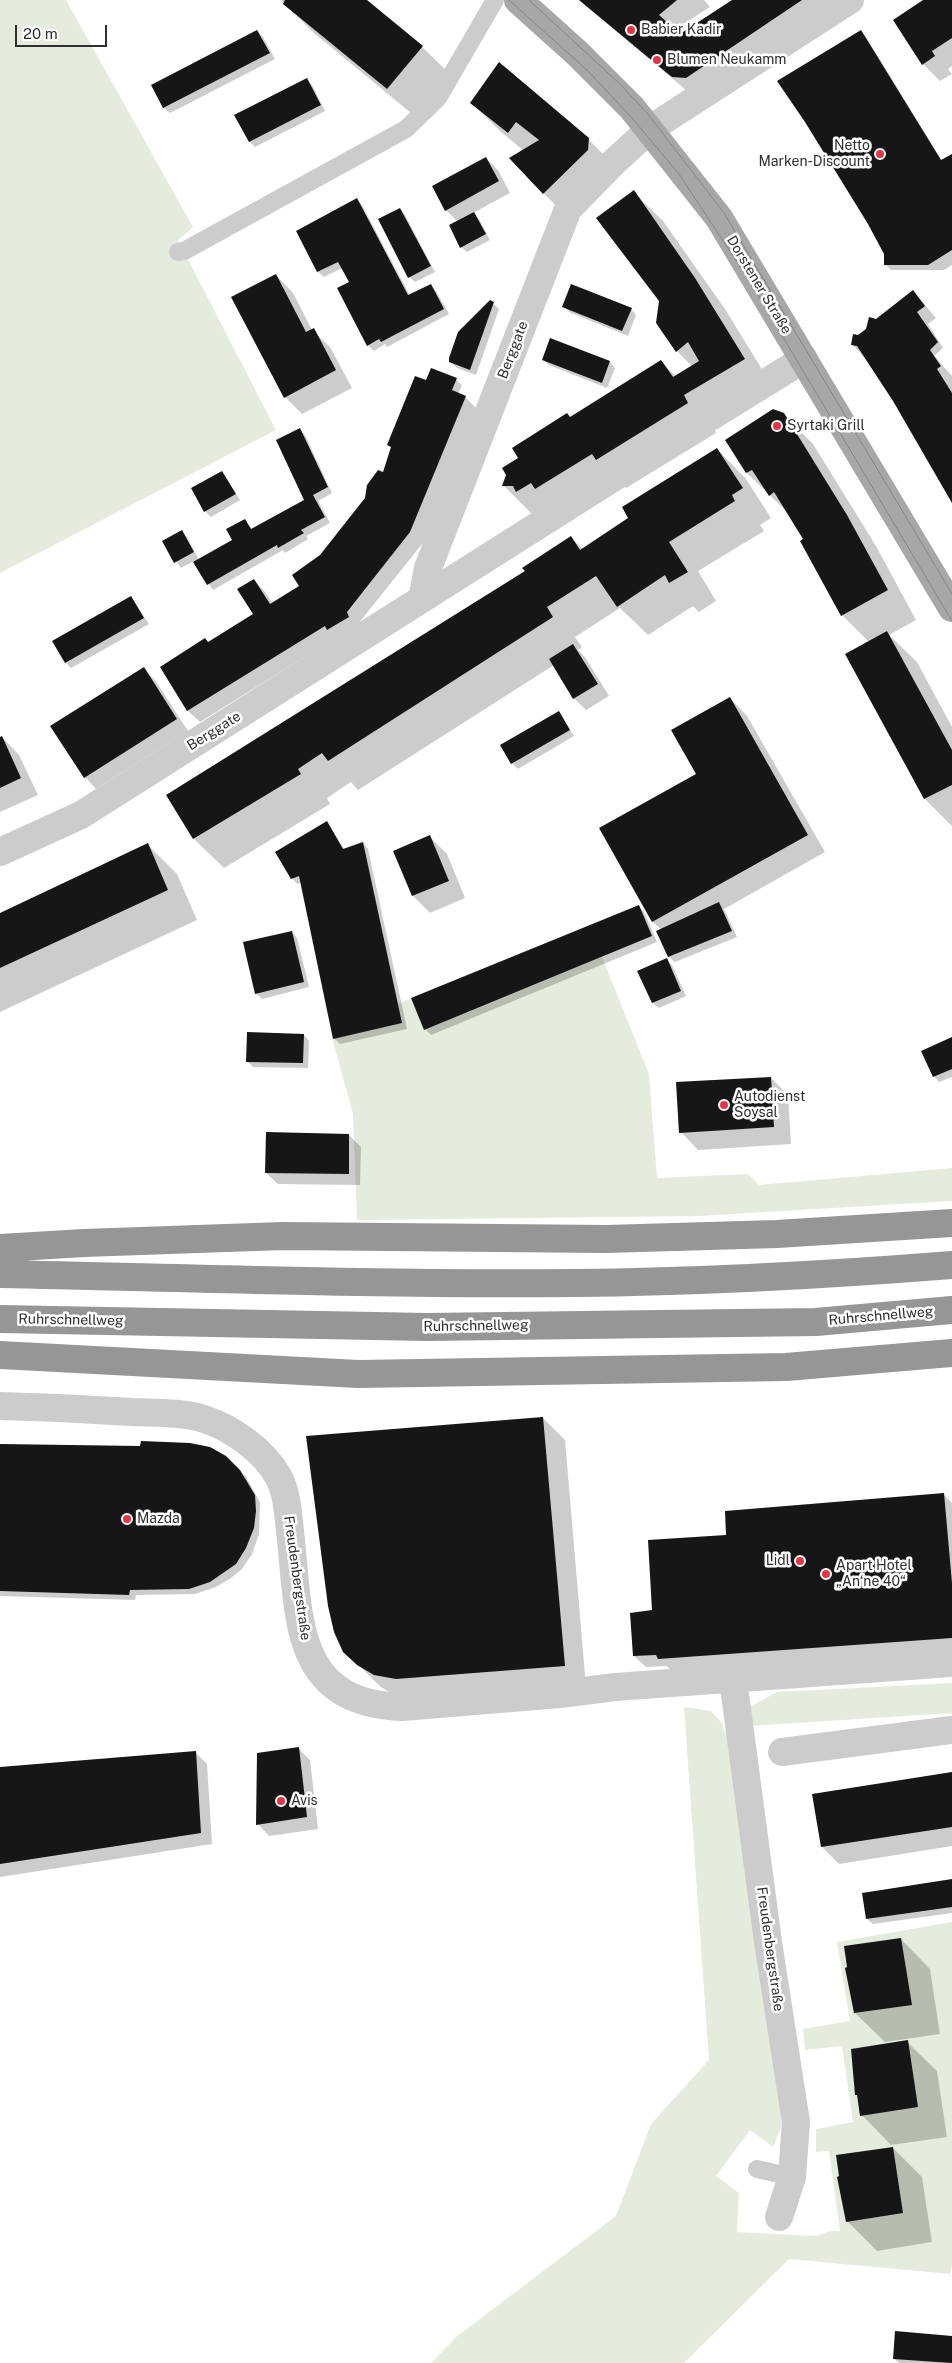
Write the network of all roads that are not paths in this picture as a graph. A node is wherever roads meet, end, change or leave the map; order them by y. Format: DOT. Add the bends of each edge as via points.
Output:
graph roads {
  1 [pos="495,0"];
  2 [pos="518,0"];
  3 [pos="850,0"];
  4 [pos="650,129"];
  5 [pos="178,252"];
  6 [pos="804,359"];
  7 [pos="422,598"];
  8 [pos="952,608"];
  9 [pos="0,852"];
  10 [pos="952,1223"];
  11 [pos="0,1248"];
  12 [pos="952,1265"];
  13 [pos="0,1274"];
  14 [pos="952,1310"];
  15 [pos="0,1319"];
  16 [pos="952,1353"];
  17 [pos="0,1355"];
  18 [pos="0,1406"];
  19 [pos="952,1663"];
  20 [pos="733,1680"];
  21 [pos="952,1730"];
  22 [pos="782,1752"];
  23 [pos="757,2169"];
  24 [pos="792,2177"];
  25 [pos="779,2217"];
  1 -- 5 [label="lane" via="438,98 406,129 193,247"];
  2 -- 4 [label="main road, Dorstener Straße" via="578,53"];
  3 -- 4 [label="street, Berggate"];
  4 -- 6 [label="main road, Dorstener Straße" via="719,218"];
  4 -- 7 [label="street, Berggate" via="613,163 563,218 428,568"];
  6 -- 7 [label="street, Berggate"];
  6 -- 8 [label="main road, Dorstener Straße"];
  7 -- 9 [label="street, Berggate" via="81,815"];
  10 -- 11 [label="highway" via="777,1234 606,1239 283,1236"];
  12 -- 13 [label="highway" via="814,1276 575,1283"];
  14 -- 15 [label="highway, Ruhrschnellweg" via="816,1322 427,1327"];
  16 -- 17 [label="highway" via="786,1367 358,1374"];
  18 -- 20 [label="street, Freudenbergstraße" via="172,1414 204,1419 239,1436 278,1476 286,1501 302,1632 311,1658 322,1677 343,1694 356,1699 379,1706 402,1707 615,1687"];
  19 -- 20 [label="street, Freudenbergstraße"];
  20 -- 24 [label="street, Freudenbergstraße" via="796,2122"];
  21 -- 22 [label="street"];
  23 -- 24 [label="lane"];
  24 -- 25 [label="street, Freudenbergstraße"];
}
